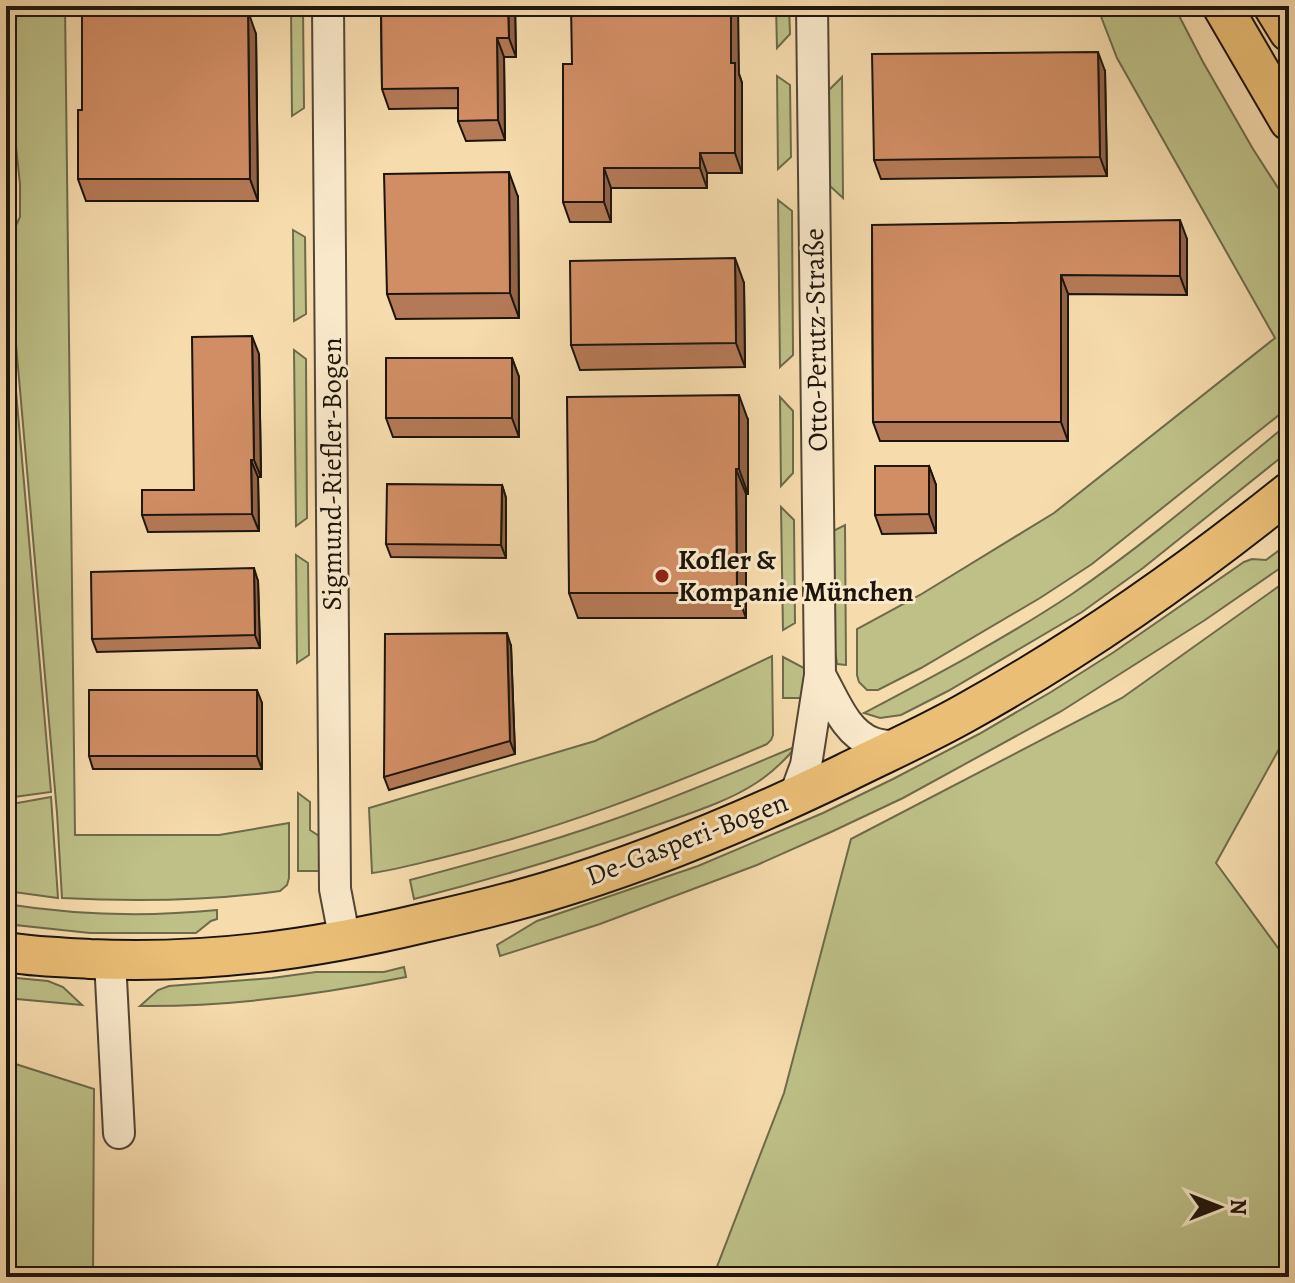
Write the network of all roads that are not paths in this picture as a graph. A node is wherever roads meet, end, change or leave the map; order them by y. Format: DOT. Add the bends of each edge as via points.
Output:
graph roads {
  1 [pos="328,6"];
  2 [pos="812,6"];
  3 [pos="1222,6"];
  4 [pos="1273,6"];
  5 [pos="1289,32"];
  6 [pos="1289,121"];
  7 [pos="1289,492"];
  8 [pos="820,675"];
  9 [pos="898,747"];
  10 [pos="794,798"];
  11 [pos="345,941"];
  12 [pos="6,952"];
  13 [pos="110,960"];
  14 [pos="119,1133"];
  1 -- 11 [label="street, Sigmund-Riefler-Bogen" via="335,889"];
  2 -- 8 [label="street, Otto-Perutz-Straße"];
  3 -- 6 [label="main road"];
  4 -- 5 [label="main road"];
  7 -- 9 [label="main road, De-Gasperi-Bogen" via="1079,645"];
  8 -- 9 [label="street, Otto-Perutz-Straße" via="853,732"];
  8 -- 10 [label="street, Otto-Perutz-Straße" via="806,765"];
  9 -- 10 [label="main road, De-Gasperi-Bogen"];
  10 -- 11 [label="main road, De-Gasperi-Bogen" via="549,891"];
  11 -- 13 [label="main road, De-Gasperi-Bogen" via="227,958"];
  12 -- 13 [label="main road, De-Gasperi-Bogen"];
  13 -- 14 [label="street"];
}
